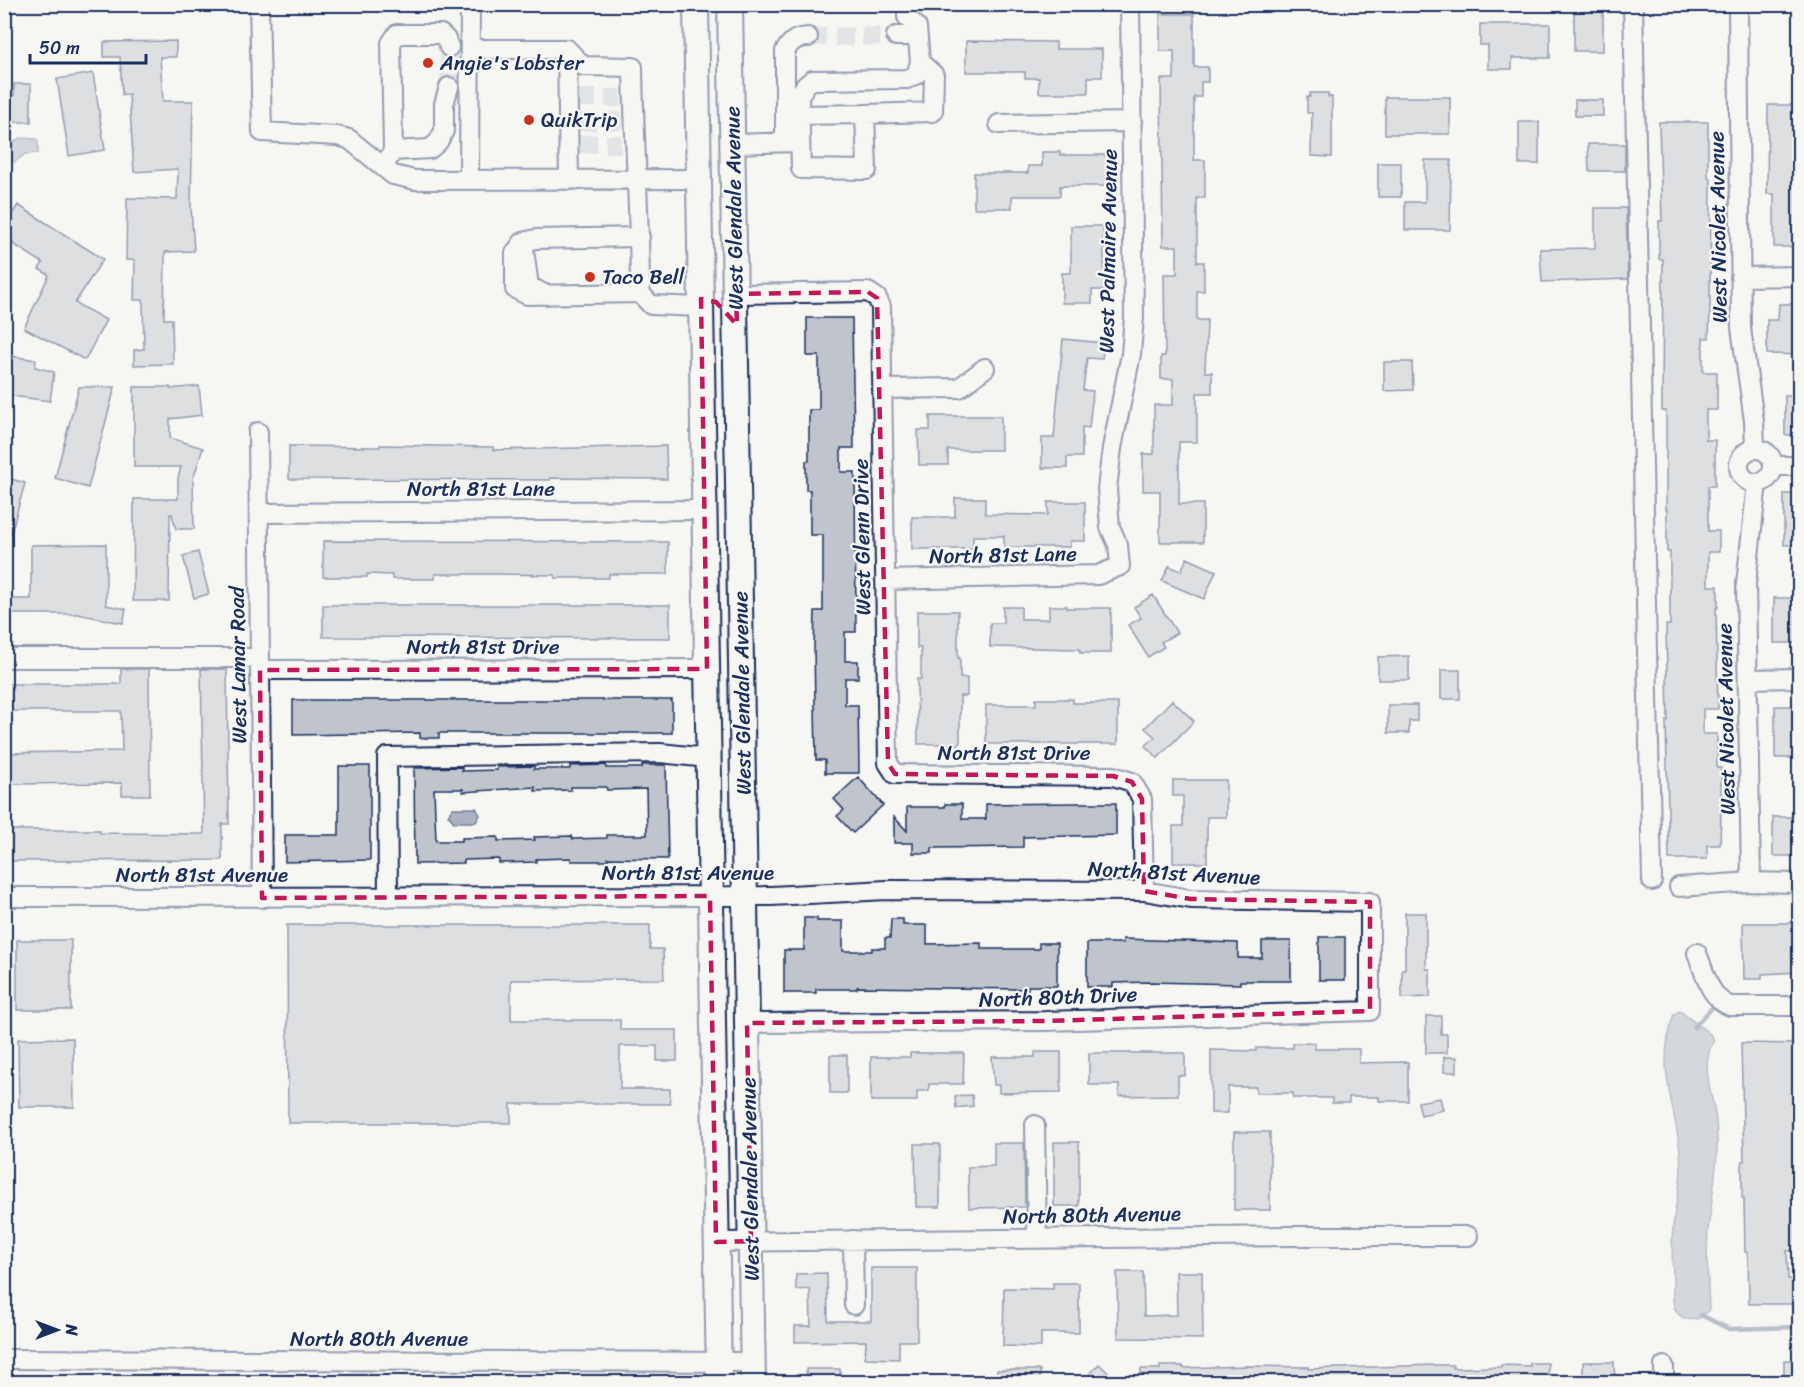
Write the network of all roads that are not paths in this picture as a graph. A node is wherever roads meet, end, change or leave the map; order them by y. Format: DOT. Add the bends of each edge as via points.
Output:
graph roads {
  1 [pos="259,4"];
  2 [pos="470,4"];
  3 [pos="696,4"];
  4 [pos="730,4"];
  5 [pos="907,4"];
  6 [pos="1130,4"];
  7 [pos="1633,4"];
  8 [pos="1738,4"];
  9 [pos="896,36"];
  10 [pos="917,36"];
  11 [pos="808,37"];
  12 [pos="449,47"];
  13 [pos="470,49"];
  14 [pos="567,49"];
  15 [pos="920,62"];
  16 [pos="449,87"];
  17 [pos="865,114"];
  18 [pos="800,115"];
  19 [pos="1132,122"];
  20 [pos="999,124"];
  21 [pos="793,142"];
  22 [pos="733,144"];
  23 [pos="388,159"];
  24 [pos="699,179"];
  25 [pos="469,180"];
  26 [pos="568,180"];
  27 [pos="636,180"];
  28 [pos="640,237"];
  29 [pos="1800,276"];
  30 [pos="1740,277"];
  31 [pos="640,294"];
  32 [pos="736,294"];
  33 [pos="701,303"];
  34 [pos="985,368"];
  35 [pos="882,389"];
  36 [pos="738,430"];
  37 [pos="258,432"];
  38 [pos="1755,449"];
  39 [pos="1773,466"];
  40 [pos="1800,466"];
  41 [pos="1757,483"];
  42 [pos="704,510"];
  43 [pos="259,513"];
  44 [pos="1120,566"];
  45 [pos="885,580"];
  46 [pos="4,658"];
  47 [pos="260,664"];
  48 [pos="707,669"];
  49 [pos="1800,678"];
  50 [pos="1749,679"];
  51 [pos="708,758"];
  52 [pos="895,774"];
  53 [pos="1652,881"];
  54 [pos="1751,882"];
  55 [pos="1800,882"];
  56 [pos="1679,887"];
  57 [pos="1144,891"];
  58 [pos="711,896"];
  59 [pos="746,896"];
  60 [pos="4,897"];
  61 [pos="388,897"];
  62 [pos="262,898"];
  63 [pos="1697,953"];
  64 [pos="1800,1006"];
  65 [pos="1370,1011"];
  66 [pos="747,1023"];
  67 [pos="1035,1125"];
  68 [pos="1468,1236"];
  69 [pos="1037,1238"];
  70 [pos="853,1240"];
  71 [pos="751,1241"];
  72 [pos="716,1242"];
  73 [pos="854,1305"];
  74 [pos="4,1359"];
  75 [pos="718,1372"];
  76 [pos="753,1372"];
  1 -- 23 [label="street" via="262,132 343,137"];
  2 -- 13 [label="street"];
  3 -- 24 [label="main road, West Glendale Avenue"];
  4 -- 22 [label="main road, West Glendale Avenue"];
  5 -- 10 [label="street" via="907,17 917,27"];
  6 -- 19 [label="street, West Palmaire Avenue"];
  7 -- 53 [label="street"];
  8 -- 30 [label="street, West Nicolet Avenue"];
  9 -- 10 [label="street"];
  10 -- 15 [label="street"];
  11 -- 21 [label="street" via="791,41 785,51"];
  12 -- 23 [label="street" via="441,34 397,34 391,43"];
  13 -- 14 [label="street"];
  13 -- 25 [label="street"];
  14 -- 26 [label="street" via="574,144"];
  14 -- 27 [label="street" via="583,66 633,67 627,121"];
  15 -- 17 [label="street" via="934,75 933,112"];
  15 -- 18 [label="street" via="916,75 907,79 812,80 799,96"];
  16 -- 23 [label="street" via="444,104 444,131 438,142 430,149"];
  17 -- 18 [label="street"];
  17 -- 21 [label="street" via="867,171 801,169"];
  18 -- 21 [label="street"];
  19 -- 20 [label="street"];
  19 -- 44 [label="street, West Palmaire Avenue" via="1134,316 1107,489 1110,527 1118,545"];
  21 -- 22 [label="street"];
  22 -- 32 [label="main road, West Glendale Avenue"];
  23 -- 25 [label="street" via="393,175 415,180"];
  24 -- 27 [label="street"];
  24 -- 33 [label="main road, West Glendale Avenue"];
  25 -- 26 [label="street"];
  26 -- 27 [label="street"];
  27 -- 28 [label="street"];
  28 -- 31 [label="street"];
  28 -- 31 [label="street" via="536,239 523,242 515,253 515,289 526,295"];
  29 -- 30 [label="street"];
  30 -- 38 [label="street, West Nicolet Avenue"];
  31 -- 33 [label="street" via="651,305"];
  32 -- 35 [label="street, West Glenn Drive" via="868,292 877,298 880,307"];
  32 -- 36 [label="main road, West Glendale Avenue"];
  33 -- 36 [label="main road" via="716,302 719,306 722,384"];
  33 -- 42 [label="main road, West Glendale Avenue"];
  34 -- 35 [label="street" via="959,388"];
  35 -- 45 [label="street, West Glenn Drive"];
  36 -- 59 [label="main road, West Glendale Avenue"];
  37 -- 43 [label="street, West Lamar Road"];
  38 -- 39 [label="street" via="1770,455"];
  38 -- 41 [label="street" via="1745,452 1739,467 1747,481"];
  39 -- 40 [label="street"];
  39 -- 41 [label="street" via="1771,475"];
  41 -- 50 [label="street, West Nicolet Avenue" via="1746,584"];
  42 -- 43 [label="street, North 81st Lane"];
  42 -- 48 [label="main road, West Glendale Avenue"];
  43 -- 47 [label="street, West Lamar Road"];
  44 -- 45 [label="street, North 81st Lane" via="1098,575"];
  45 -- 52 [label="street, West Glenn Drive" via="888,763"];
  46 -- 47 [label="street, North 81st Drive"];
  47 -- 48 [label="street, North 81st Drive"];
  47 -- 62 [label="street, West Lamar Road"];
  48 -- 51 [label="main road, West Glendale Avenue"];
  49 -- 50 [label="street"];
  50 -- 54 [label="street, West Nicolet Avenue"];
  51 -- 58 [label="main road, West Glendale Avenue"];
  51 -- 61 [label="street" via="660,753 387,757"];
  52 -- 57 [label="street, North 81st Drive" via="1113,776 1132,782 1142,799"];
  54 -- 55 [label="street"];
  54 -- 56 [label="street"];
  57 -- 59 [label="street, North 81st Avenue" via="887,890"];
  57 -- 65 [label="street, North 81st Avenue" via="1191,899 1370,902"];
  58 -- 59 [label="street, North 81st Avenue"];
  58 -- 61 [label="street, North 81st Avenue"];
  58 -- 72 [label="main road, West Glendale Avenue"];
  59 -- 66 [label="main road, West Glendale Avenue"];
  60 -- 62 [label="street, North 81st Avenue"];
  61 -- 62 [label="street, North 81st Avenue"];
  63 -- 64 [label="street" via="1719,1002 1730,1006"];
  65 -- 66 [label="street, North 80th Drive" via="1045,1021"];
  66 -- 71 [label="main road, West Glendale Avenue"];
  67 -- 69 [label="street"];
  68 -- 69 [label="street, North 80th Avenue"];
  69 -- 70 [label="street, North 80th Avenue"];
  70 -- 71 [label="street, North 80th Avenue"];
  70 -- 73 [label="street"];
  71 -- 72 [label="street, North 80th Avenue"];
  71 -- 76 [label="main road, West Glendale Avenue"];
  72 -- 75 [label="main road, West Glendale Avenue"];
  74 -- 75 [label="street, North 80th Avenue"];
  75 -- 76 [label="street, North 80th Avenue"];
}
